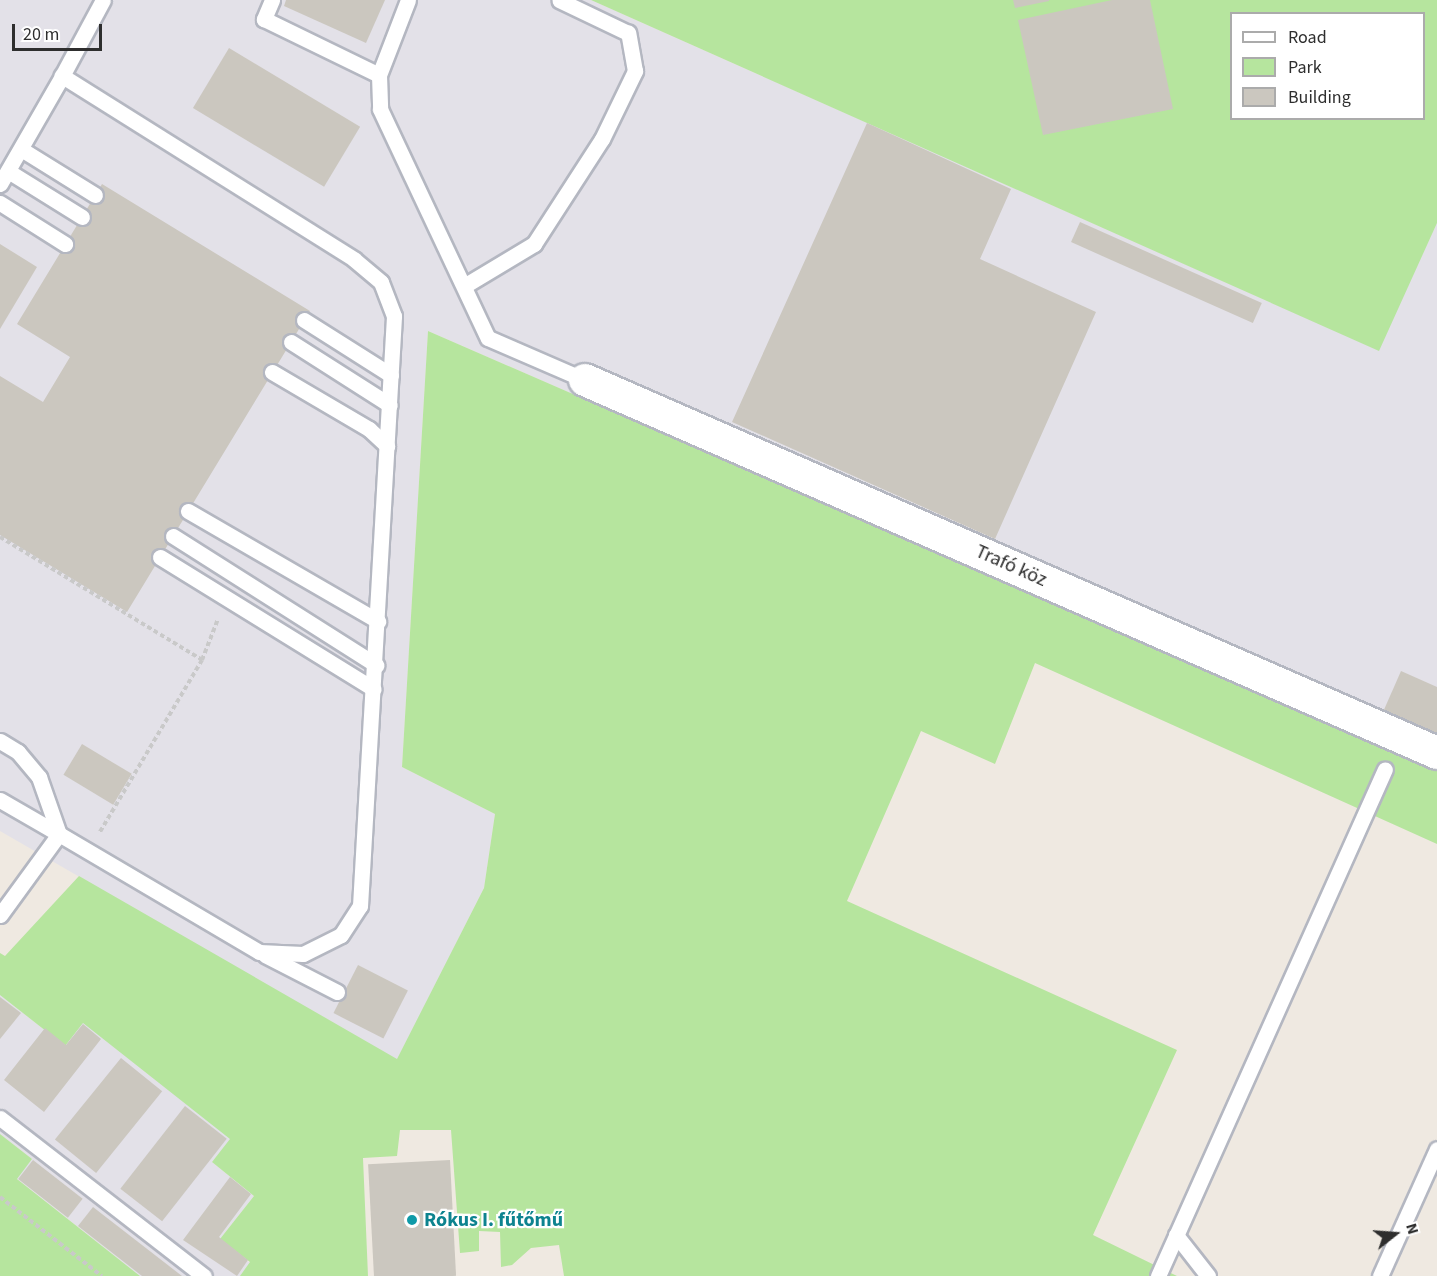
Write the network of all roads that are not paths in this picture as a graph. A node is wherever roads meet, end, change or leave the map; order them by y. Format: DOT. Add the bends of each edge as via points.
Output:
graph roads {
  1 [pos="272,0"];
  2 [pos="408,0"];
  3 [pos="559,0"];
  4 [pos="97,2"];
  5 [pos="379,75"];
  6 [pos="62,76"];
  7 [pos="21,149"];
  8 [pos="4,177"];
  9 [pos="95,195"];
  10 [pos="0,203"];
  11 [pos="82,217"];
  12 [pos="65,244"];
  13 [pos="464,286"];
  14 [pos="304,320"];
  15 [pos="291,342"];
  16 [pos="272,372"];
  17 [pos="391,375"];
  18 [pos="585,380"];
  19 [pos="390,405"];
  20 [pos="387,446"];
  21 [pos="188,511"];
  22 [pos="173,536"];
  23 [pos="160,557"];
  24 [pos="378,621"];
  25 [pos="376,665"];
  26 [pos="374,689"];
  27 [pos="0,741"];
  28 [pos="1437,753"];
  29 [pos="1386,769"];
  30 [pos="0,800"];
  31 [pos="59,834"];
  32 [pos="0,915"];
  33 [pos="260,952"];
  34 [pos="337,992"];
  35 [pos="0,1118"];
  36 [pos="1437,1149"];
  37 [pos="1176,1235"];
  38 [pos="204,1276"];
  39 [pos="1158,1276"];
  40 [pos="1208,1276"];
  41 [pos="1380,1276"];
  1 -- 5 [label="lane" via="264,19"];
  2 -- 5 [label="lane"];
  3 -- 13 [label="lane" via="628,33 635,71 602,139 534,244"];
  4 -- 6 [label="lane"];
  5 -- 13 [label="lane" via="380,109"];
  6 -- 7 [label="lane"];
  6 -- 17 [label="lane" via="354,259 381,282 394,316"];
  7 -- 8 [label="lane"];
  7 -- 9 [label="lane"];
  8 -- 11 [label="lane"];
  10 -- 12 [label="lane"];
  13 -- 18 [label="lane" via="488,338"];
  14 -- 17 [label="lane"];
  15 -- 19 [label="lane"];
  16 -- 20 [label="lane" via="369,429"];
  17 -- 19 [label="lane"];
  18 -- 28 [label="street, Trafó köz"];
  19 -- 20 [label="lane"];
  20 -- 24 [label="lane"];
  21 -- 24 [label="lane"];
  22 -- 25 [label="lane"];
  23 -- 26 [label="lane"];
  24 -- 25 [label="lane"];
  25 -- 26 [label="lane"];
  26 -- 33 [label="lane" via="360,906 340,935 303,954"];
  27 -- 31 [label="lane" via="18,752 39,777"];
  29 -- 37 [label="lane"];
  30 -- 31 [label="lane"];
  31 -- 32 [label="lane"];
  31 -- 33 [label="lane"];
  33 -- 34 [label="lane"];
  35 -- 38 [label="lane"];
  36 -- 41 [label="lane"];
  37 -- 39 [label="lane"];
  37 -- 40 [label="lane"];
}
